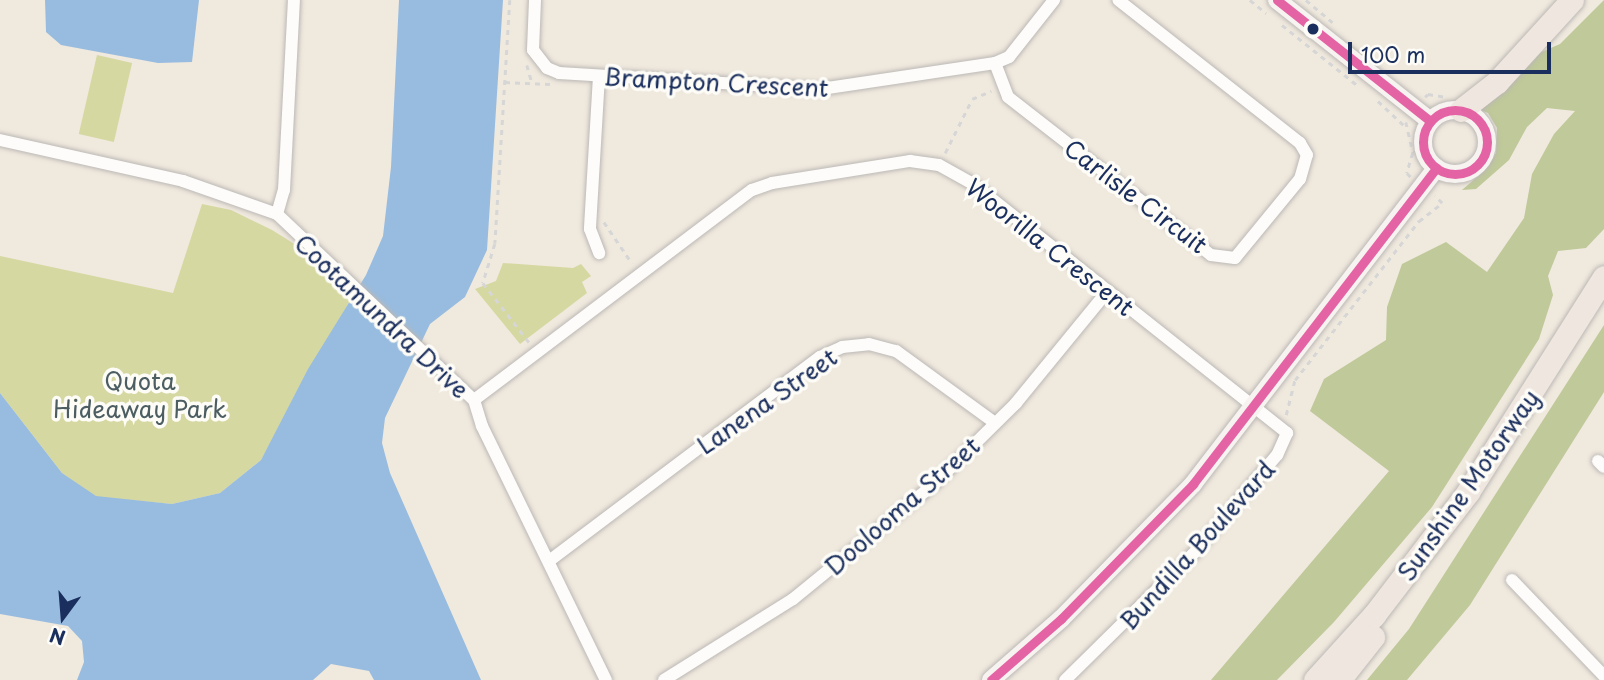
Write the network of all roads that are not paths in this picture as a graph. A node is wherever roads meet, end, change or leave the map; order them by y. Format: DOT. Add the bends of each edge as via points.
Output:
graph roads {
  1 [pos="293,0"];
  2 [pos="535,0"];
  3 [pos="1054,0"];
  4 [pos="1118,0"];
  5 [pos="1572,0"];
  6 [pos="1274,8"];
  7 [pos="995,63"];
  8 [pos="599,76"];
  9 [pos="1457,103"];
  10 [pos="1430,121"];
  11 [pos="0,140"];
  12 [pos="1436,167"];
  13 [pos="277,214"];
  14 [pos="599,253"];
  15 [pos="1604,277"];
  16 [pos="1107,292"];
  17 [pos="474,400"];
  18 [pos="1254,404"];
  19 [pos="995,423"];
  20 [pos="549,561"];
  21 [pos="1404,577"];
  22 [pos="1512,580"];
  23 [pos="1604,676"];
  24 [pos="606,680"];
  25 [pos="664,680"];
  26 [pos="991,680"];
  27 [pos="1065,680"];
  28 [pos="1315,680"];
  29 [pos="1339,680"];
  1 -- 13 [label="street" via="284,190"];
  2 -- 8 [label="street, Brampton Crescent" via="533,50 540,62 559,73"];
  3 -- 7 [label="street, Brampton Crescent" via="1009,57"];
  4 -- 7 [label="street, Carlisle Circuit" via="1300,143 1307,155 1300,179 1235,258 1211,255 1000,87"];
  5 -- 9 [label="highway" via="1497,82"];
  6 -- 10 [label="street"];
  7 -- 8 [label="street, Brampton Crescent" via="840,89"];
  8 -- 14 [label="street" via="590,229"];
  9 -- 10 [label="street"];
  9 -- 12 [label="street" via="1485,130 1485,153 1469,170 1446,173"];
  10 -- 12 [label="street" via="1424,150"];
  11 -- 13 [label="street, Cootamundra Drive" via="183,181"];
  12 -- 18 [label="street, Bundilla Boulevard"];
  13 -- 17 [label="street, Cootamundra Drive"];
  15 -- 21 [label="highway, Sunshine Motorway" via="1515,424"];
  16 -- 17 [label="street, Woorilla Crescent" via="973,184 939,166 911,162 772,183 752,190"];
  16 -- 18 [label="street, Woorilla Crescent"];
  16 -- 19 [label="street, Doolooma Street"];
  17 -- 20 [label="street, Cootamundra Drive" via="482,426"];
  18 -- 26 [label="street, Bundilla Boulevard" via="1193,484 1135,547"];
  18 -- 27 [label="street, Bundilla Boulevard" via="1287,433 1283,446 1196,551"];
  19 -- 20 [label="street, Lanena Street" via="896,351 869,344 842,347 820,357"];
  19 -- 25 [label="street, Doolooma Street" via="935,483 793,599"];
  20 -- 24 [label="street, Cootamundra Drive"];
  21 -- 28 [label="highway, Sunshine Motorway"];
  21 -- 29 [label="highway" via="1402,597"];
  22 -- 23 [label="street" via="1532,606"];
}
